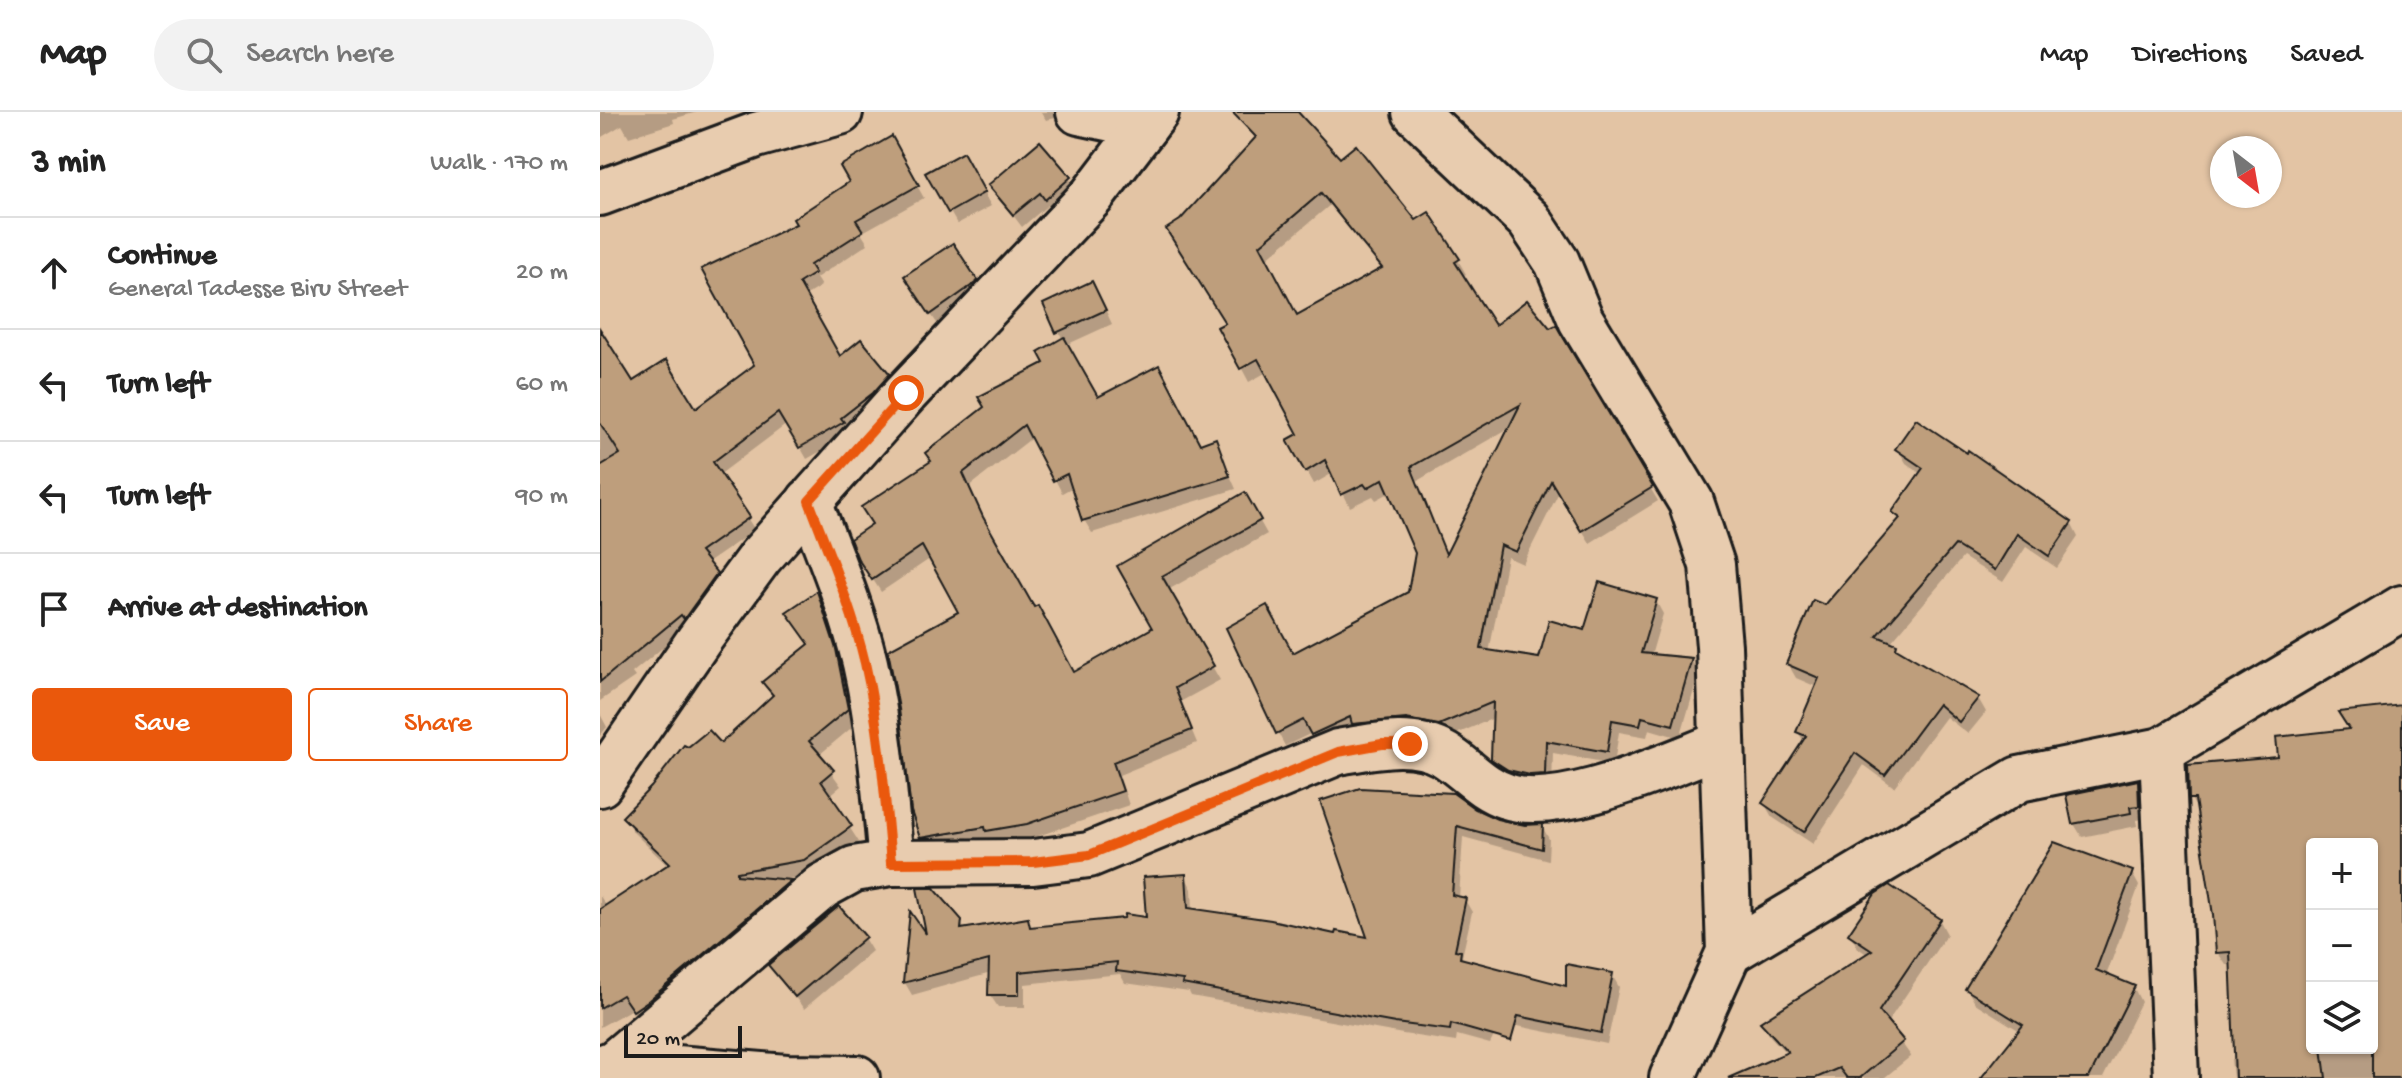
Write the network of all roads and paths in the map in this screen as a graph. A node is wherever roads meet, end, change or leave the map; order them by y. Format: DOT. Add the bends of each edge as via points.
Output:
graph roads {
  1 [pos="840,112"];
  2 [pos="1079,112"];
  3 [pos="1415,112"];
  4 [pos="1150,119"];
  5 [pos="600,193"];
  6 [pos="809,501"];
  7 [pos="2402,608"];
  8 [pos="1722,744"];
  9 [pos="2162,750"];
  10 [pos="600,784"];
  11 [pos="891,863"];
  12 [pos="1729,952"];
  13 [pos="607,1065"];
  14 [pos="786,1078"];
  15 [pos="857,1078"];
  16 [pos="1672,1078"];
  17 [pos="2176,1078"];
  1 -- 5 [label="street" via="756,135"];
  2 -- 4 [label="street"];
  3 -- 8 [label="street" via="1529,220 1557,262 1581,320 1691,502 1712,565"];
  4 -- 6 [label="street" via="1092,196"];
  6 -- 10 [label="street" via="760,557"];
  6 -- 11 [label="street" via="865,661"];
  7 -- 9 [label="street"];
  8 -- 11 [label="street" via="1589,792 1543,800 1507,797 1444,754 1410,744 1382,744 1338,752 1089,855 1033,862"];
  8 -- 12 [label="street"];
  9 -- 12 [label="street" via="2019,779"];
  9 -- 17 [label="street"];
  11 -- 13 [label="street" via="854,869 823,886"];
  12 -- 16 [label="street"];
  13 -- 14 [label="street"];
  14 -- 15 [label="street"];
}
